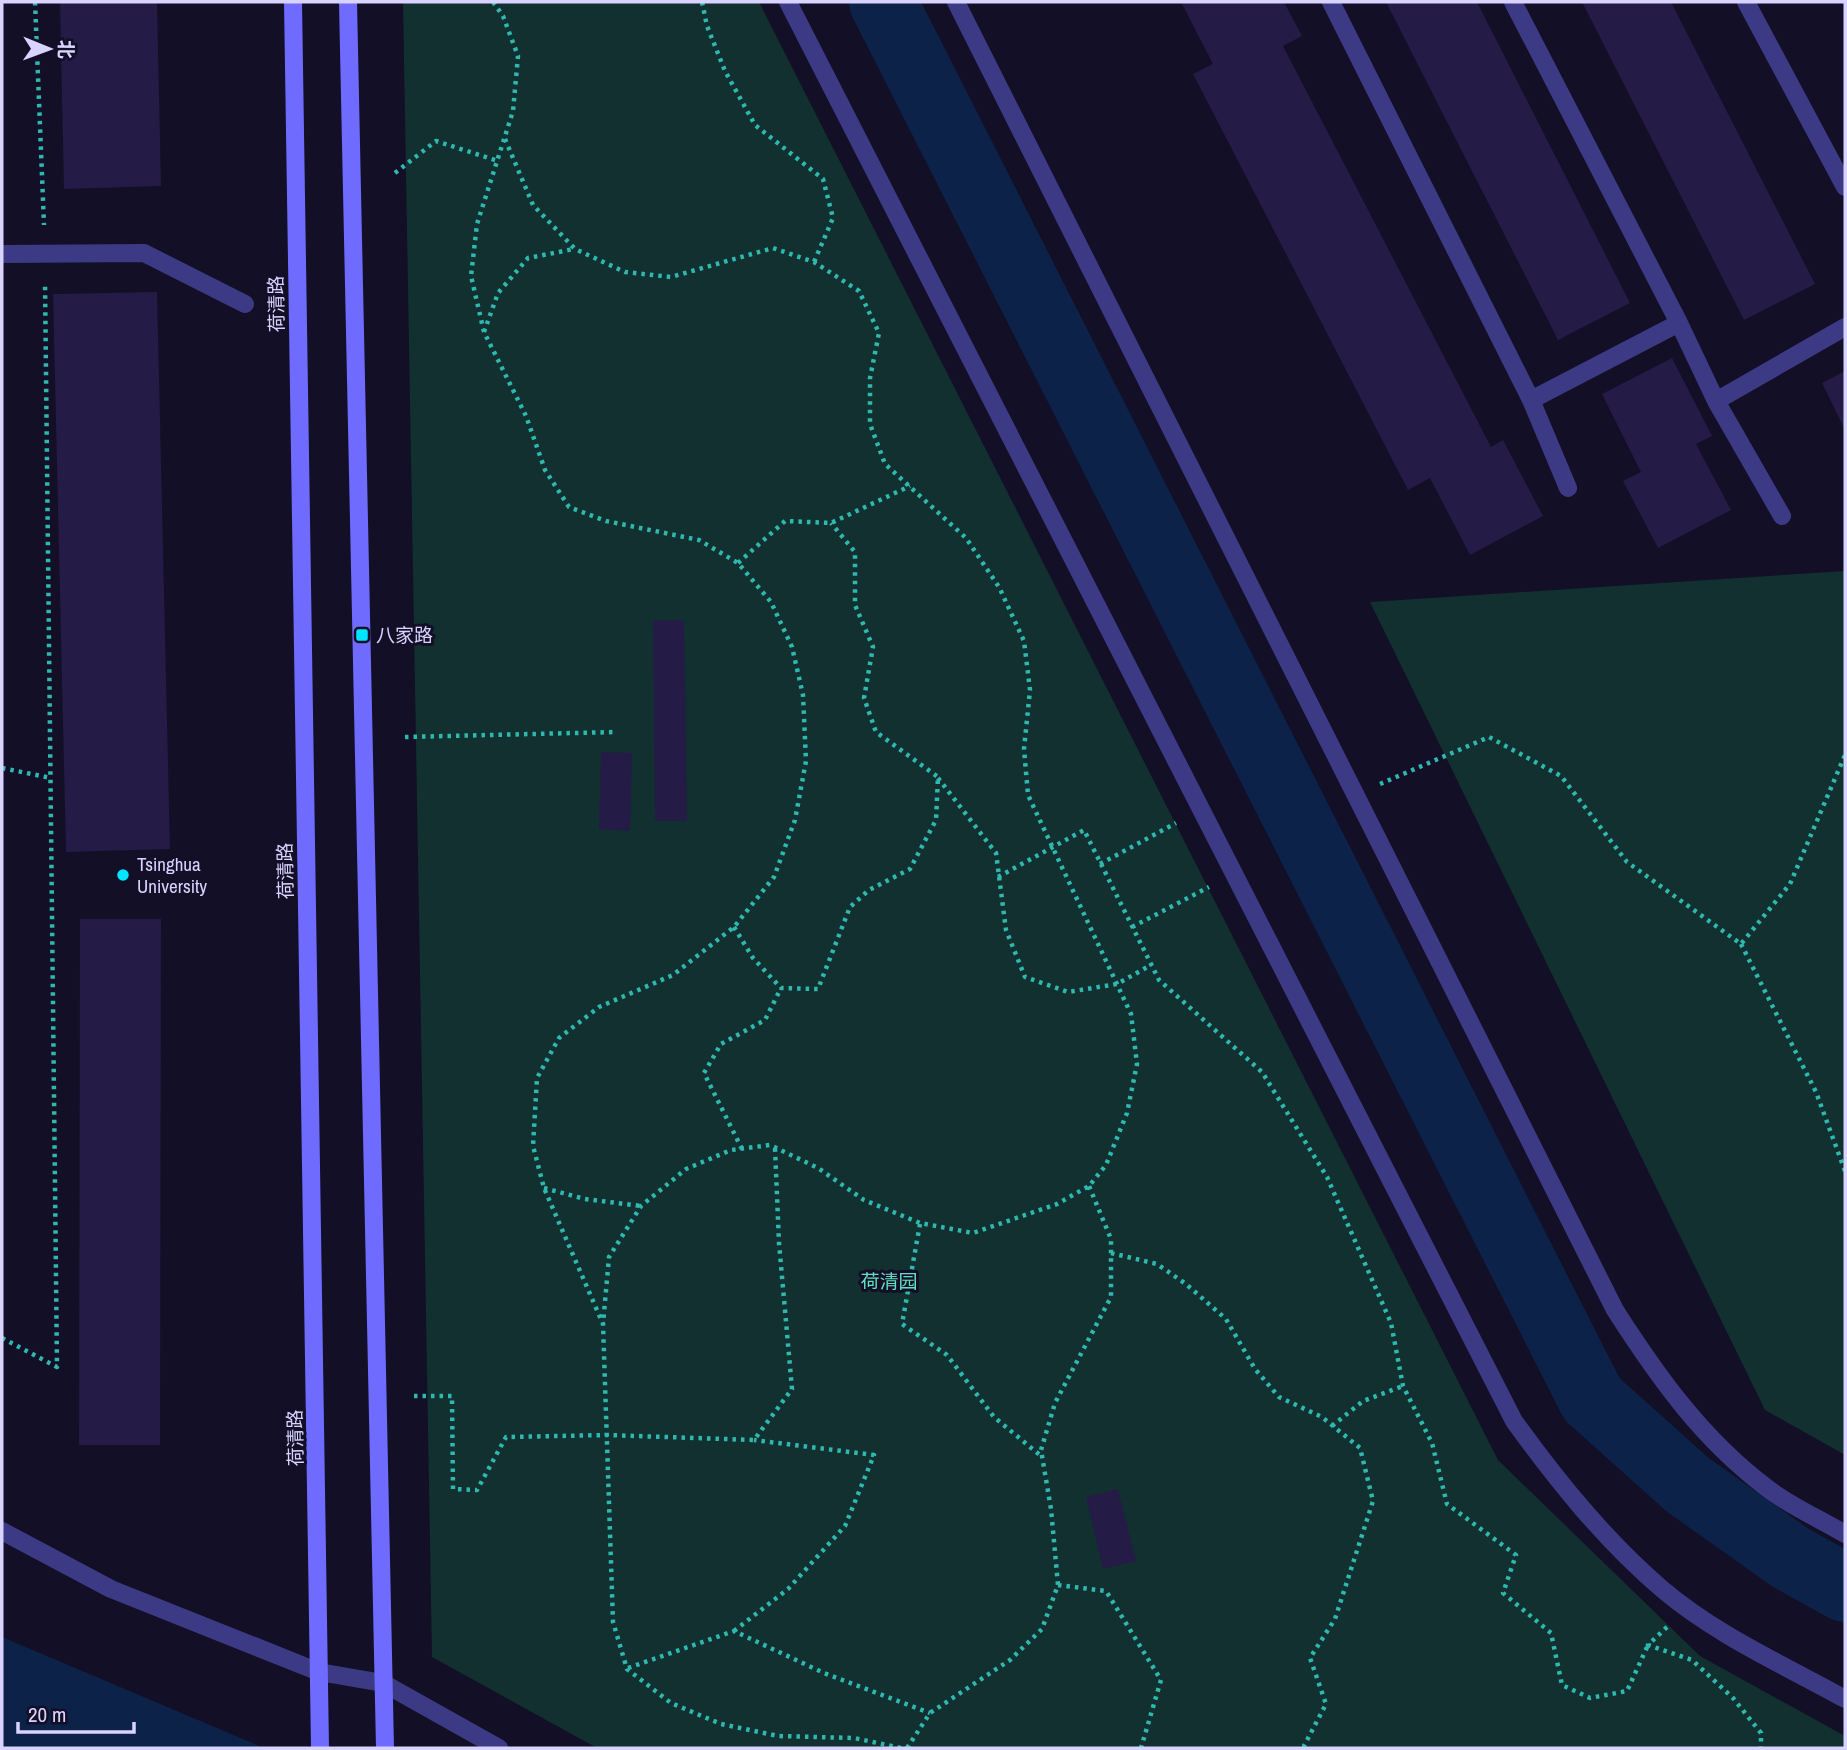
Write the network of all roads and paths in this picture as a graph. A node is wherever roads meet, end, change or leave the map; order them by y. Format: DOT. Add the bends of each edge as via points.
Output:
graph roads {
  1 [pos="35,2"];
  2 [pos="293,2"];
  3 [pos="348,2"];
  4 [pos="493,2"];
  5 [pos="702,2"];
  6 [pos="788,2"];
  7 [pos="956,2"];
  8 [pos="1331,2"];
  9 [pos="1513,2"];
  10 [pos="1746,2"];
  11 [pos="504,139"];
  12 [pos="498,160"];
  13 [pos="395,173"];
  14 [pos="1845,187"];
  15 [pos="575,249"];
  16 [pos="2,254"];
  17 [pos="45,254"];
  18 [pos="814,262"];
  19 [pos="246,304"];
  20 [pos="1679,324"];
  21 [pos="1845,327"];
  22 [pos="484,332"];
  23 [pos="1531,400"];
  24 [pos="1716,401"];
  25 [pos="909,486"];
  26 [pos="1568,488"];
  27 [pos="1782,516"];
  28 [pos="831,523"];
  29 [pos="738,563"];
  30 [pos="617,732"];
  31 [pos="405,737"];
  32 [pos="1845,755"];
  33 [pos="2,768"];
  34 [pos="51,778"];
  35 [pos="938,778"];
  36 [pos="1355,794"];
  37 [pos="1201,810"];
  38 [pos="1053,849"];
  39 [pos="1100,864"];
  40 [pos="1234,873"];
  41 [pos="998,877"];
  42 [pos="734,927"];
  43 [pos="1132,927"];
  44 [pos="1741,944"];
  45 [pos="1152,965"];
  46 [pos="1117,984"];
  47 [pos="781,988"];
  48 [pos="775,1147"];
  49 [pos="741,1149"];
  50 [pos="1845,1171"];
  51 [pos="1090,1186"];
  52 [pos="544,1188"];
  53 [pos="641,1206"];
  54 [pos="920,1223"];
  55 [pos="1111,1253"];
  56 [pos="603,1324"];
  57 [pos="2,1338"];
  58 [pos="1403,1385"];
  59 [pos="414,1396"];
  60 [pos="1332,1426"];
  61 [pos="607,1435"];
  62 [pos="754,1440"];
  63 [pos="1042,1457"];
  64 [pos="2,1531"];
  65 [pos="1845,1534"];
  66 [pos="1058,1585"];
  67 [pos="1689,1608"];
  68 [pos="734,1631"];
  69 [pos="1648,1645"];
  70 [pos="627,1669"];
  71 [pos="319,1672"];
  72 [pos="383,1684"];
  73 [pos="1845,1699"];
  74 [pos="930,1713"];
  75 [pos="320,1744"];
  76 [pos="385,1748"];
  77 [pos="499,1748"];
  78 [pos="901,1748"];
  79 [pos="907,1748"];
  80 [pos="1141,1748"];
  81 [pos="1298,1748"];
  82 [pos="1761,1748"];
  1 -- 17 [label="path"];
  2 -- 71 [label="main road, 荷清路"];
  3 -- 72 [label="main road"];
  4 -- 11 [label="path" via="518,56 513,111"];
  5 -- 18 [label="path" via="725,71 755,125 823,179 833,218"];
  6 -- 37 [label="street"];
  7 -- 36 [label="street"];
  8 -- 23 [label="street"];
  9 -- 20 [label="street"];
  10 -- 14 [label="street"];
  11 -- 12 [label="path"];
  11 -- 15 [label="path" via="533,205"];
  12 -- 13 [label="path" via="436,141"];
  12 -- 22 [label="path" via="477,225 471,276"];
  15 -- 18 [label="path" via="625,272 671,277 773,248"];
  15 -- 22 [label="path" via="528,258 498,293"];
  16 -- 17 [label="street"];
  17 -- 19 [label="street" via="144,253"];
  17 -- 34 [label="path"];
  18 -- 25 [label="path" via="859,291 879,333 870,378 870,424 885,464"];
  20 -- 23 [label="street"];
  20 -- 24 [label="street"];
  21 -- 24 [label="street"];
  22 -- 29 [label="path" via="526,416 545,470 569,507 606,521 699,540"];
  23 -- 26 [label="street"];
  24 -- 27 [label="street"];
  25 -- 28 [label="path"];
  25 -- 38 [label="path" via="966,538 999,587 1024,640 1030,690 1024,749 1028,795"];
  28 -- 29 [label="path" via="785,522"];
  28 -- 35 [label="path" via="855,552 855,605 873,647 864,698 877,732"];
  29 -- 42 [label="path" via="771,602 792,647 803,695 806,761 795,820 774,877"];
  30 -- 31 [label="path"];
  32 -- 44 [label="path" via="1790,884"];
  33 -- 34 [label="path"];
  34 -- 57 [label="path" via="57,1367"];
  35 -- 41 [label="path" via="996,853"];
  35 -- 47 [label="path" via="936,820 910,869 869,890 850,907 818,989"];
  36 -- 44 [label="path" via="1489,737 1561,776 1627,862"];
  36 -- 65 [label="street" via="1615,1310 1660,1379 1704,1434 1768,1489"];
  37 -- 39 [label="path"];
  37 -- 40 [label="street"];
  38 -- 39 [label="path" via="1084,830"];
  38 -- 41 [label="path"];
  38 -- 46 [label="path"];
  39 -- 43 [label="path"];
  40 -- 43 [label="path"];
  40 -- 67 [label="street" via="1514,1421 1559,1485 1663,1589"];
  41 -- 46 [label="path" via="1006,930 1025,977 1068,992"];
  42 -- 47 [label="path" via="752,958"];
  42 -- 52 [label="path" via="673,975 599,1007 559,1038 537,1078 533,1146"];
  43 -- 45 [label="path"];
  44 -- 50 [label="path" via="1816,1092"];
  45 -- 46 [label="path"];
  45 -- 58 [label="path" via="1159,980 1262,1072 1326,1177 1391,1323"];
  46 -- 51 [label="path" via="1131,1014 1137,1064 1127,1113 1106,1165"];
  47 -- 49 [label="path" via="765,1020 721,1044 704,1073"];
  48 -- 49 [label="path"];
  48 -- 54 [label="path" via="818,1168 864,1200"];
  48 -- 62 [label="path" via="792,1389"];
  49 -- 53 [label="path" via="686,1169"];
  51 -- 54 [label="path" via="1057,1204 973,1233"];
  51 -- 55 [label="path" via="1111,1238"];
  52 -- 53 [label="path"];
  52 -- 56 [label="path"];
  53 -- 56 [label="path" via="609,1257"];
  54 -- 63 [label="path" via="902,1324 947,1356 993,1417"];
  55 -- 60 [label="path" via="1157,1264 1186,1284 1226,1319 1255,1369 1279,1397"];
  55 -- 63 [label="path" via="1111,1297 1055,1403"];
  56 -- 61 [label="path"];
  58 -- 60 [label="path" via="1363,1401"];
  58 -- 69 [label="path" via="1432,1444 1447,1504 1516,1555 1503,1592 1551,1633 1562,1685 1590,1698 1627,1691"];
  59 -- 61 [label="path" via="452,1396 453,1489 477,1490 506,1437"];
  60 -- 81 [label="path" via="1360,1448 1373,1501 1335,1619 1310,1658 1326,1704 1304,1746"];
  61 -- 62 [label="path"];
  61 -- 70 [label="path" via="612,1622"];
  62 -- 68 [label="path" via="874,1455 845,1526 788,1589"];
  63 -- 66 [label="path"];
  64 -- 71 [label="street" via="111,1589"];
  66 -- 74 [label="path" via="1042,1629 1010,1660"];
  66 -- 80 [label="path" via="1106,1591 1161,1680"];
  67 -- 69 [label="path"];
  67 -- 73 [label="street"];
  68 -- 70 [label="path"];
  68 -- 74 [label="path" via="824,1674"];
  69 -- 82 [label="path" via="1692,1660 1725,1690 1760,1734"];
  70 -- 78 [label="path" via="671,1703 721,1724 778,1737 855,1738"];
  71 -- 72 [label="street"];
  71 -- 75 [label="main road, 荷清路"];
  72 -- 76 [label="main road"];
  72 -- 77 [label="street"];
  74 -- 79 [label="path"];
}
